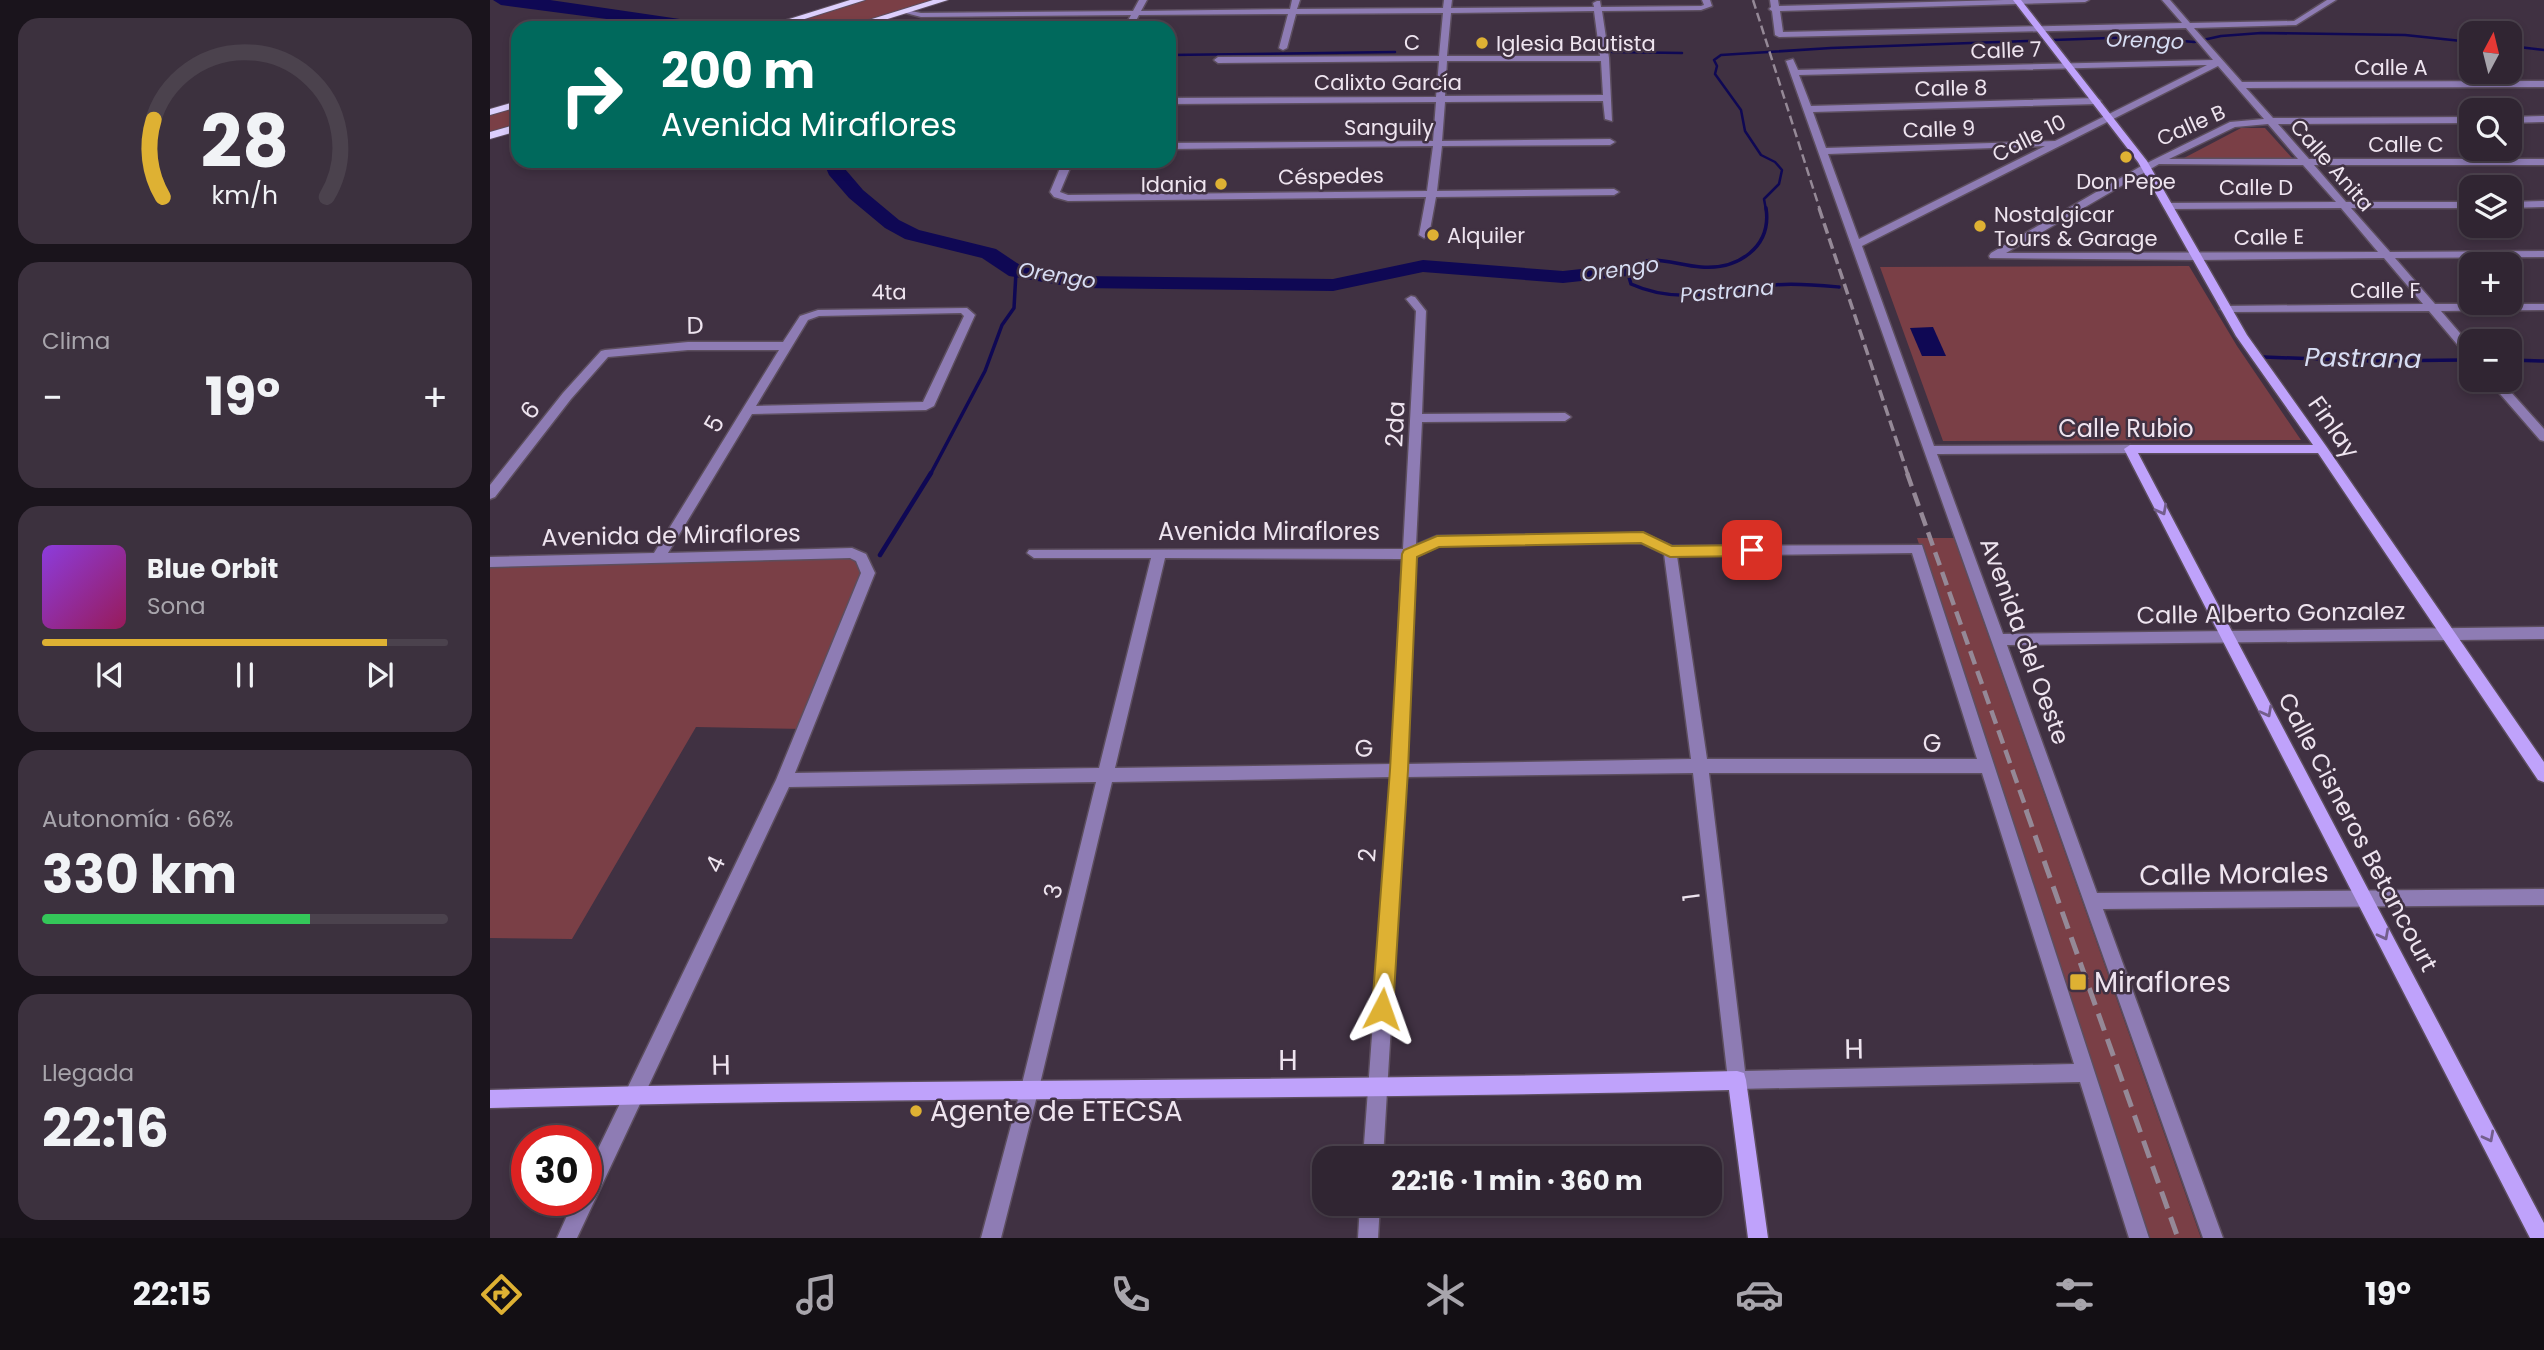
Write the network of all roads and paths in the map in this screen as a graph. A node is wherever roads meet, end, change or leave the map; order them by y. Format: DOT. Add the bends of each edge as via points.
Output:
graph roads {
  1 [pos="860,0"];
  2 [pos="943,0"];
  3 [pos="1143,0"];
  4 [pos="1296,0"];
  5 [pos="2085,0"];
  6 [pos="2166,0"];
  7 [pos="2332,0"];
  8 [pos="2018,1"];
  9 [pos="1706,4"];
  10 [pos="1447,5"];
  11 [pos="1597,5"];
  12 [pos="1774,5"];
  13 [pos="1293,11"];
  14 [pos="906,12"];
  15 [pos="1137,13"];
  16 [pos="789,21"];
  17 [pos="873,21"];
  18 [pos="1132,21"];
  19 [pos="2186,24"];
  20 [pos="2042,32"];
  21 [pos="1283,48"];
  22 [pos="1605,58"];
  23 [pos="1445,59"];
  24 [pos="1218,60"];
  25 [pos="2219,62"];
  26 [pos="2069,65"];
  27 [pos="1792,67"];
  28 [pos="2544,83"];
  29 [pos="2238,85"];
  30 [pos="1608,98"];
  31 [pos="1442,99"];
  32 [pos="1176,101"];
  33 [pos="2096,101"];
  34 [pos="511,106"];
  35 [pos="1807,109"];
  36 [pos="490,112"];
  37 [pos="2109,118"];
  38 [pos="1609,119"];
  39 [pos="2544,119"];
  40 [pos="2459,120"];
  41 [pos="2522,120"];
  42 [pos="2269,121"];
  43 [pos="511,129"];
  44 [pos="490,136"];
  45 [pos="1610,142"];
  46 [pos="2057,143"];
  47 [pos="1439,145"];
  48 [pos="1176,146"];
  49 [pos="1822,151"];
  50 [pos="2305,162"];
  51 [pos="2544,162"];
  52 [pos="2148,163"];
  53 [pos="1065,168"];
  54 [pos="1614,192"];
  55 [pos="1433,194"];
  56 [pos="2544,204"];
  57 [pos="2341,205"];
  58 [pos="2459,205"];
  59 [pos="2522,205"];
  60 [pos="2168,206"];
  61 [pos="1424,236"];
  62 [pos="1856,245"];
  63 [pos="2385,254"];
  64 [pos="2544,254"];
  65 [pos="1994,256"];
  66 [pos="2197,257"];
  67 [pos="1412,299"];
  68 [pos="2544,307"];
  69 [pos="2225,309"];
  70 [pos="2433,309"];
  71 [pos="811,314"];
  72 [pos="2459,339"];
  73 [pos="786,346"];
  74 [pos="605,354"];
  75 [pos="2505,392"];
  76 [pos="747,410"];
  77 [pos="1565,416"];
  78 [pos="1416,418"];
  79 [pos="2544,437"];
  80 [pos="2130,449"];
  81 [pos="2322,449"];
  82 [pos="1930,450"];
  83 [pos="490,494"];
  84 [pos="1670,551"];
  85 [pos="852,553"];
  86 [pos="1034,553"];
  87 [pos="1159,554"];
  88 [pos="1410,554"];
  89 [pos="657,559"];
  90 [pos="490,562"];
  91 [pos="2544,633"];
  92 [pos="2448,634"];
  93 [pos="2228,637"];
  94 [pos="1998,640"];
  95 [pos="1700,766"];
  96 [pos="1987,766"];
  97 [pos="1399,770"];
  98 [pos="1107,774"];
  99 [pos="2544,775"];
  100 [pos="784,780"];
  101 [pos="2544,897"];
  102 [pos="2364,899"];
  103 [pos="2092,901"];
  104 [pos="2086,1073"];
  105 [pos="1737,1080"];
  106 [pos="1030,1088"];
  107 [pos="1377,1088"];
  108 [pos="634,1094"];
  109 [pos="490,1100"];
  110 [pos="1374,1146"];
  111 [pos="602,1162"];
  112 [pos="577,1216"];
  113 [pos="1369,1216"];
  114 [pos="567,1238"];
  115 [pos="991,1238"];
  116 [pos="1368,1238"];
  117 [pos="1758,1238"];
  118 [pos="2139,1238"];
  119 [pos="2213,1238"];
  120 [pos="2541,1238"];
  1 -- 16 [label="main road"];
  2 -- 14 [label="main road"];
  3 -- 15 [label="street"];
  4 -- 13 [label="street"];
  5 -- 8 [label="street"];
  6 -- 19 [label="street, Calle Anita"];
  7 -- 19 [label="street" via="2296,23"];
  8 -- 12 [label="street"];
  8 -- 20 [label="street, Finlay"];
  9 -- 11 [label="street"];
  10 -- 11 [label="street"];
  10 -- 13 [label="street"];
  10 -- 23 [label="street"];
  11 -- 22 [label="street"];
  12 -- 20 [label="street" via="1779,35"];
  13 -- 15 [label="street"];
  13 -- 21 [label="street"];
  14 -- 15 [label="street"];
  14 -- 17 [label="main road"];
  15 -- 18 [label="street"];
  19 -- 20 [label="street"];
  19 -- 25 [label="street, Calle Anita"];
  20 -- 26 [label="street, Finlay"];
  22 -- 23 [label="street, C"];
  22 -- 30 [label="street"];
  23 -- 24 [label="street, C"];
  23 -- 31 [label="street"];
  25 -- 26 [label="street, Calle 7"];
  25 -- 29 [label="street, Calle Anita"];
  25 -- 37 [label="street, Calle 10"];
  26 -- 27 [label="street, Calle 7"];
  26 -- 33 [label="street, Finlay"];
  27 -- 35 [label="street, Avenida del Oeste"];
  28 -- 29 [label="street, Calle A"];
  29 -- 42 [label="street, Calle Anita"];
  30 -- 31 [label="street, Calixto García"];
  30 -- 38 [label="street"];
  31 -- 32 [label="street, Calixto García"];
  31 -- 47 [label="street"];
  33 -- 35 [label="street, Calle 8"];
  33 -- 37 [label="street, Finlay"];
  34 -- 36 [label="main road"];
  35 -- 49 [label="street, Avenida del Oeste"];
  37 -- 46 [label="street, Calle 10"];
  37 -- 52 [label="street, Finlay"];
  39 -- 41 [label="street"];
  40 -- 42 [label="street, Calle B"];
  42 -- 50 [label="street, Calle Anita"];
  42 -- 52 [label="street, Calle B" via="2233,124"];
  43 -- 44 [label="main road"];
  45 -- 47 [label="street, Sanguily"];
  46 -- 49 [label="street, Calle 9"];
  46 -- 62 [label="street, Calle 10"];
  47 -- 48 [label="street, Sanguily"];
  47 -- 55 [label="street"];
  49 -- 62 [label="street, Avenida del Oeste"];
  50 -- 51 [label="street, Calle C"];
  50 -- 52 [label="street, Calle C"];
  50 -- 57 [label="street, Calle Anita"];
  52 -- 60 [label="street, Finlay"];
  52 -- 65 [label="street, Calle B"];
  53 -- 55 [label="street, Céspedes" via="1057,195 1068,198"];
  54 -- 55 [label="street, Céspedes"];
  55 -- 61 [label="street"];
  56 -- 59 [label="street"];
  57 -- 58 [label="street, Calle D"];
  57 -- 60 [label="street, Calle D"];
  57 -- 63 [label="street, Calle Anita"];
  60 -- 66 [label="street, Finlay"];
  62 -- 82 [label="street, Avenida del Oeste"];
  63 -- 64 [label="street, Calle E"];
  63 -- 66 [label="street, Calle E"];
  63 -- 70 [label="street, Calle Anita"];
  65 -- 66 [label="street, Calle E"];
  66 -- 69 [label="street, Finlay"];
  67 -- 78 [label="street, 2da" via="1421,311"];
  68 -- 70 [label="street, Calle F"];
  69 -- 70 [label="street, Calle F"];
  69 -- 81 [label="street, Finlay"];
  70 -- 72 [label="street, Calle Anita"];
  71 -- 73 [label="street, 5"];
  71 -- 76 [label="street, 4ta" via="970,315 926,405"];
  73 -- 74 [label="street, D" via="688,346"];
  73 -- 76 [label="street, 5"];
  74 -- 83 [label="street, 6"];
  75 -- 79 [label="street"];
  76 -- 89 [label="street, 5"];
  77 -- 78 [label="street"];
  78 -- 88 [label="street, 2da"];
  80 -- 81 [label="street, Calle Rubio"];
  80 -- 82 [label="street, Calle Rubio"];
  80 -- 93 [label="street, Calle Cisneros Betancourt, one-way"];
  81 -- 92 [label="street, Finlay"];
  82 -- 94 [label="street, Avenida del Oeste"];
  84 -- 88 [label="street, Avenida Miraflores" via="1643,538 1437,541"];
  84 -- 95 [label="street, 1"];
  84 -- 96 [label="street, Avenida Miraflores" via="1917,548"];
  85 -- 89 [label="street, Avenida de Miraflores"];
  85 -- 100 [label="street, 4" via="861,558 868,573"];
  86 -- 87 [label="street, Avenida Miraflores"];
  87 -- 88 [label="street, Avenida Miraflores"];
  87 -- 98 [label="street, 3"];
  88 -- 97 [label="street, 2"];
  89 -- 90 [label="street, Avenida de Miraflores"];
  91 -- 92 [label="street, Calle Alberto Gonzalez"];
  92 -- 93 [label="street, Calle Alberto Gonzalez"];
  92 -- 99 [label="street, Finlay"];
  93 -- 94 [label="street, Calle Alberto Gonzalez"];
  93 -- 102 [label="street, Calle Cisneros Betancourt, one-way"];
  94 -- 103 [label="street, Avenida del Oeste"];
  95 -- 96 [label="street, G"];
  95 -- 97 [label="street, G"];
  95 -- 105 [label="street, 1"];
  96 -- 104 [label="street"];
  97 -- 98 [label="street, G"];
  97 -- 107 [label="street, 2"];
  98 -- 100 [label="street, G"];
  98 -- 106 [label="street, 3"];
  100 -- 108 [label="street, 4"];
  101 -- 102 [label="street, Calle Morales"];
  102 -- 103 [label="street, Calle Morales"];
  102 -- 120 [label="street, Calle Cisneros Betancourt, one-way"];
  103 -- 119 [label="street, Avenida del Oeste"];
  104 -- 105 [label="street, H"];
  104 -- 118 [label="street"];
  105 -- 107 [label="street, H"];
  105 -- 117 [label="street, 1"];
  106 -- 107 [label="street, H"];
  106 -- 108 [label="street, H"];
  106 -- 115 [label="street, 3"];
  107 -- 110 [label="street, 2"];
  108 -- 109 [label="street, H"];
  108 -- 111 [label="street, 4"];
  112 -- 114 [label="street, 4"];
  113 -- 116 [label="street"];
}
